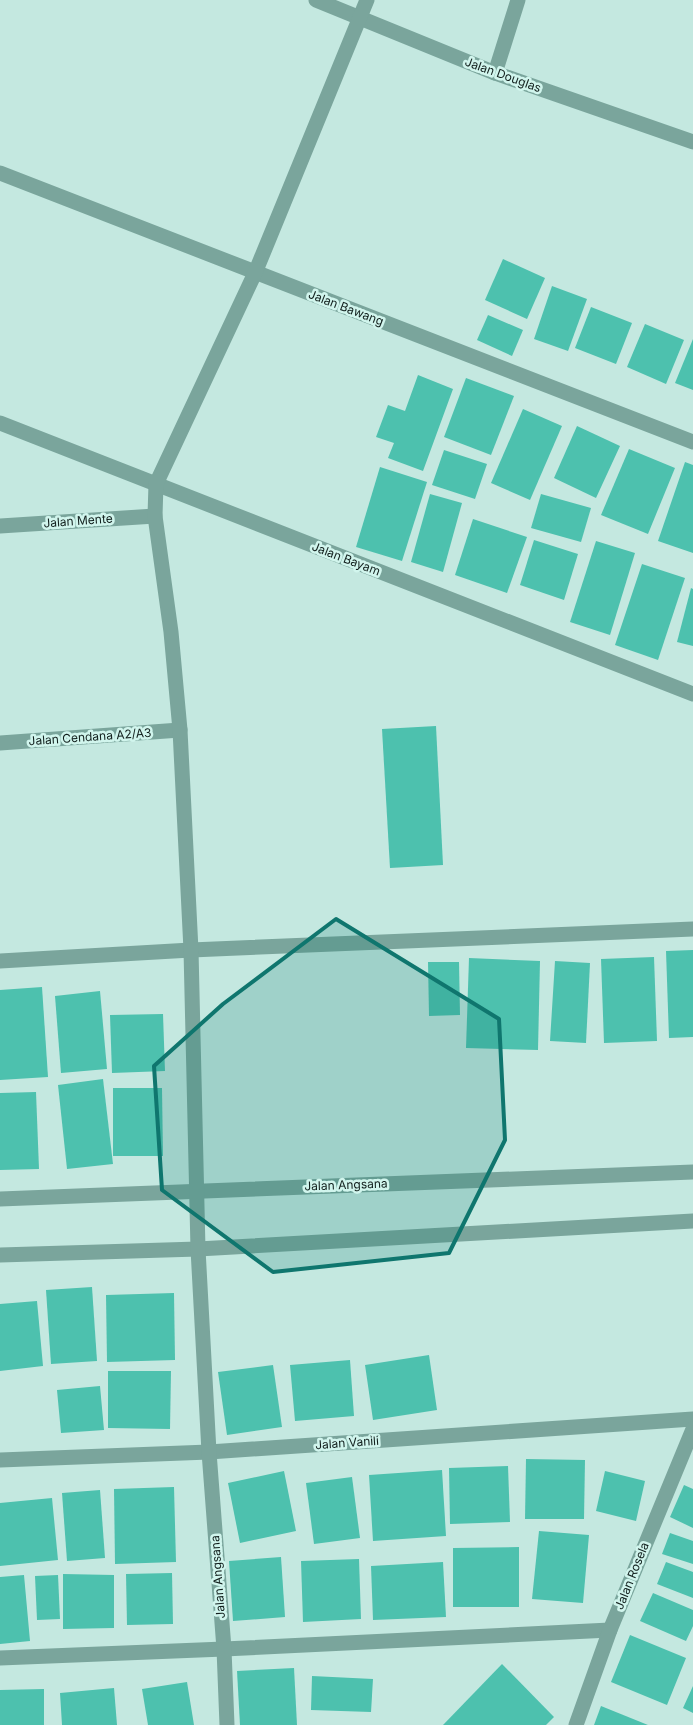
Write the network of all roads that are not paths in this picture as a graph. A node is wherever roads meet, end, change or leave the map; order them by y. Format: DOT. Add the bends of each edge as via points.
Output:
graph roads {
  1 [pos="316,0"];
  2 [pos="367,0"];
  3 [pos="518,0"];
  4 [pos="360,19"];
  5 [pos="495,74"];
  6 [pos="693,142"];
  7 [pos="0,173"];
  8 [pos="255,273"];
  9 [pos="0,423"];
  10 [pos="693,442"];
  11 [pos="156,484"];
  12 [pos="155,516"];
  13 [pos="0,526"];
  14 [pos="693,694"];
  15 [pos="180,730"];
  16 [pos="0,743"];
  17 [pos="693,929"];
  18 [pos="191,950"];
  19 [pos="0,961"];
  20 [pos="693,1172"];
  21 [pos="196,1191"];
  22 [pos="0,1198"];
  23 [pos="693,1221"];
  24 [pos="198,1249"];
  25 [pos="0,1255"];
  26 [pos="693,1419"];
  27 [pos="693,1429"];
  28 [pos="209,1452"];
  29 [pos="0,1460"];
  30 [pos="610,1630"];
  31 [pos="224,1649"];
  32 [pos="0,1658"];
  33 [pos="227,1725"];
  34 [pos="576,1725"];
  1 -- 4 [label="street, Jalan Douglas"];
  2 -- 4 [label="street"];
  3 -- 5 [label="street"];
  4 -- 5 [label="street, Jalan Douglas"];
  4 -- 8 [label="street"];
  5 -- 6 [label="street, Jalan Douglas"];
  7 -- 8 [label="street, Jalan Bawang"];
  8 -- 10 [label="street, Jalan Bawang"];
  8 -- 11 [label="street"];
  9 -- 11 [label="street, Jalan Bayam"];
  11 -- 12 [label="street, Jalan Angsana"];
  11 -- 14 [label="street, Jalan Bayam"];
  12 -- 13 [label="street, Jalan Mente"];
  12 -- 15 [label="street, Jalan Angsana"];
  15 -- 16 [label="street, Jalan Cendana A2/A3"];
  15 -- 18 [label="street, Jalan Angsana"];
  17 -- 18 [label="street"];
  18 -- 19 [label="street"];
  18 -- 21 [label="street, Jalan Angsana"];
  20 -- 21 [label="street, Jalan Angsana"];
  21 -- 22 [label="street, Jalan Angsana"];
  21 -- 24 [label="street, Jalan Angsana"];
  23 -- 24 [label="street"];
  24 -- 25 [label="street"];
  24 -- 28 [label="street, Jalan Angsana"];
  26 -- 28 [label="street, Jalan Vanili"];
  27 -- 30 [label="street, Jalan Rosela"];
  28 -- 29 [label="street, Jalan Vanili"];
  28 -- 31 [label="street, Jalan Angsana"];
  30 -- 31 [label="street"];
  30 -- 34 [label="street, Jalan Rosela"];
  31 -- 32 [label="street"];
  31 -- 33 [label="street, Jalan Angsana"];
}
